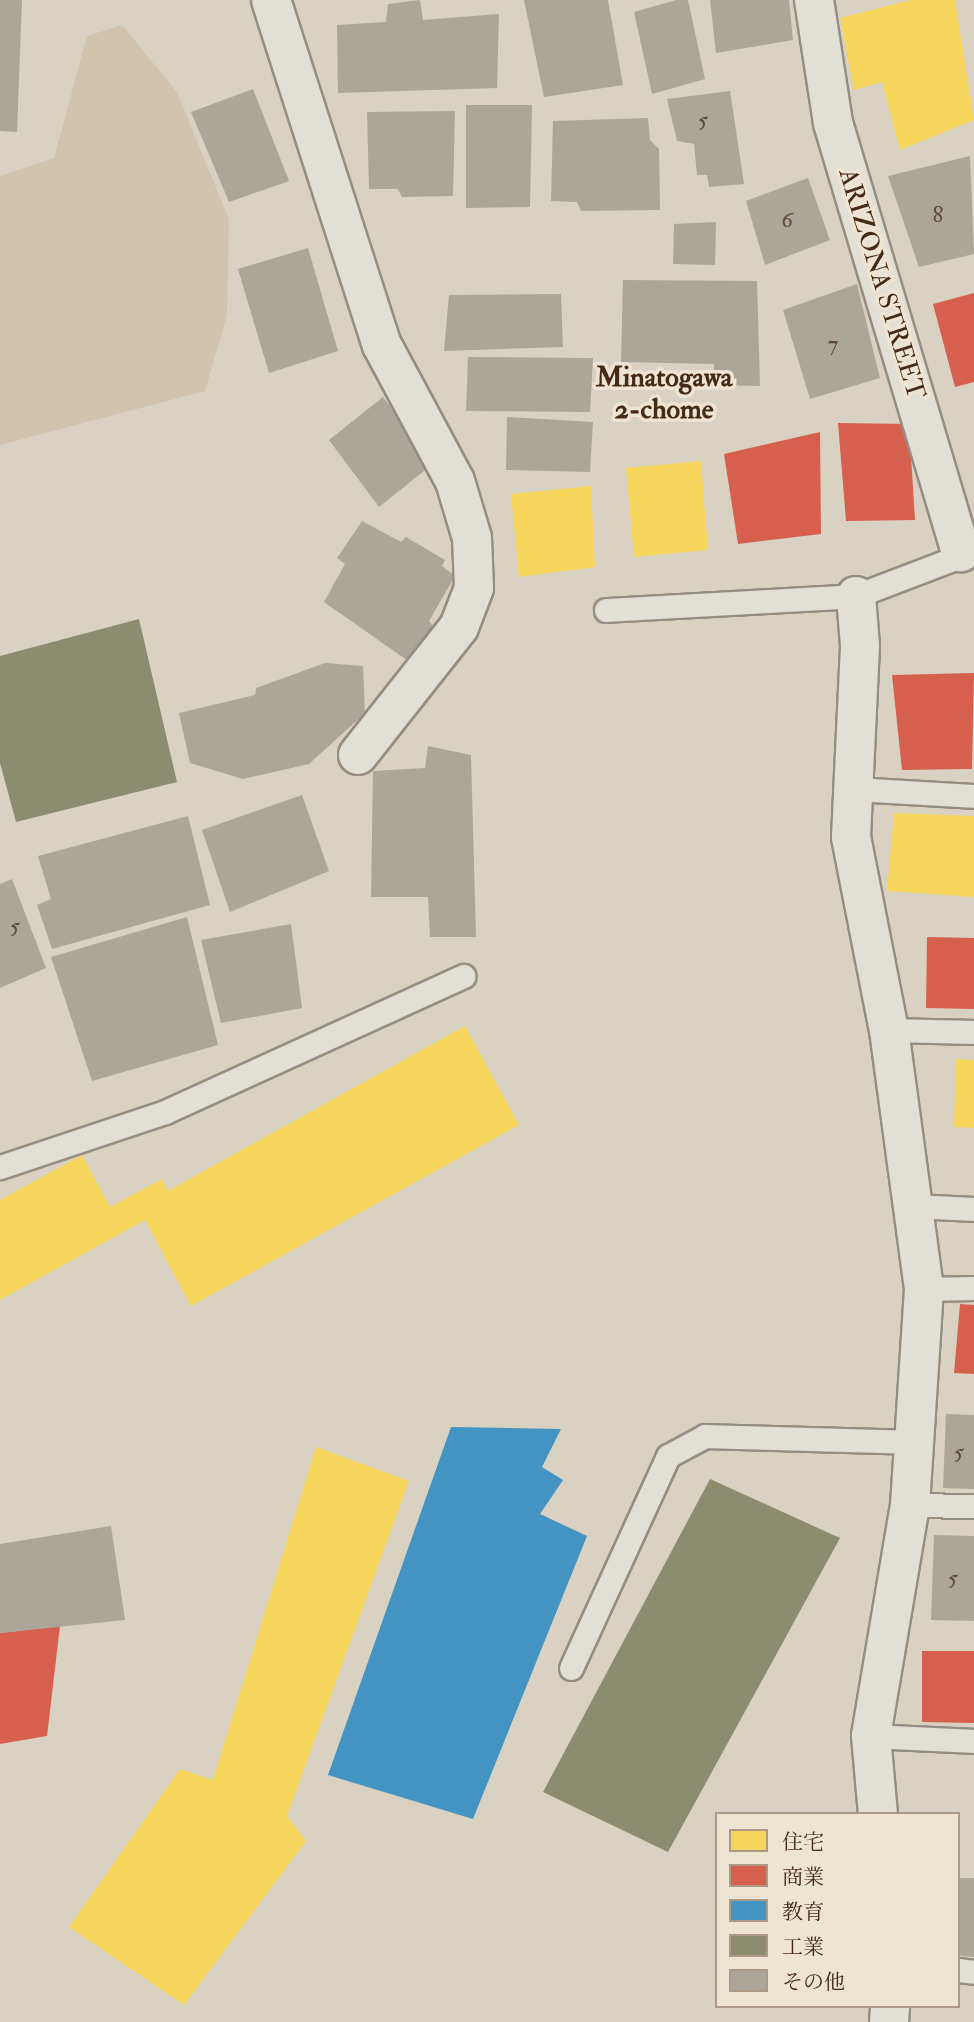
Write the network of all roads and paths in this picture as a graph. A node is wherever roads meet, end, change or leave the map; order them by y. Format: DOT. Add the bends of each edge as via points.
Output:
graph roads {
  1 [pos="271,0"];
  2 [pos="814,0"];
  3 [pos="967,552"];
  4 [pos="856,596"];
  5 [pos="606,610"];
  6 [pos="358,755"];
  7 [pos="853,789"];
  8 [pos="974,796"];
  9 [pos="463,976"];
  10 [pos="889,1030"];
  11 [pos="974,1032"];
  12 [pos="0,1167"];
  13 [pos="913,1206"];
  14 [pos="974,1209"];
  15 [pos="974,1288"];
  16 [pos="924,1289"];
  17 [pos="914,1442"];
  18 [pos="909,1505"];
  19 [pos="974,1506"];
  20 [pos="571,1668"];
  21 [pos="871,1736"];
  22 [pos="974,1741"];
  23 [pos="878,1812"];
  1 -- 6 [label="street" via="382,345 455,481 472,538 474,587 459,627"];
  2 -- 3 [label="street, ARIZONA STREET" via="833,123"];
  3 -- 4 [label="lane"];
  4 -- 5 [label="lane"];
  4 -- 7 [label="street"];
  7 -- 8 [label="lane"];
  7 -- 10 [label="street" via="851,837"];
  9 -- 12 [label="lane" via="165,1112"];
  10 -- 11 [label="lane"];
  10 -- 13 [label="street"];
  13 -- 14 [label="lane"];
  13 -- 16 [label="street"];
  15 -- 16 [label="lane"];
  16 -- 17 [label="street"];
  17 -- 18 [label="street"];
  17 -- 20 [label="lane" via="705,1436 668,1456"];
  18 -- 19 [label="lane"];
  18 -- 21 [label="street"];
  21 -- 22 [label="lane"];
  21 -- 23 [label="street"];
}
